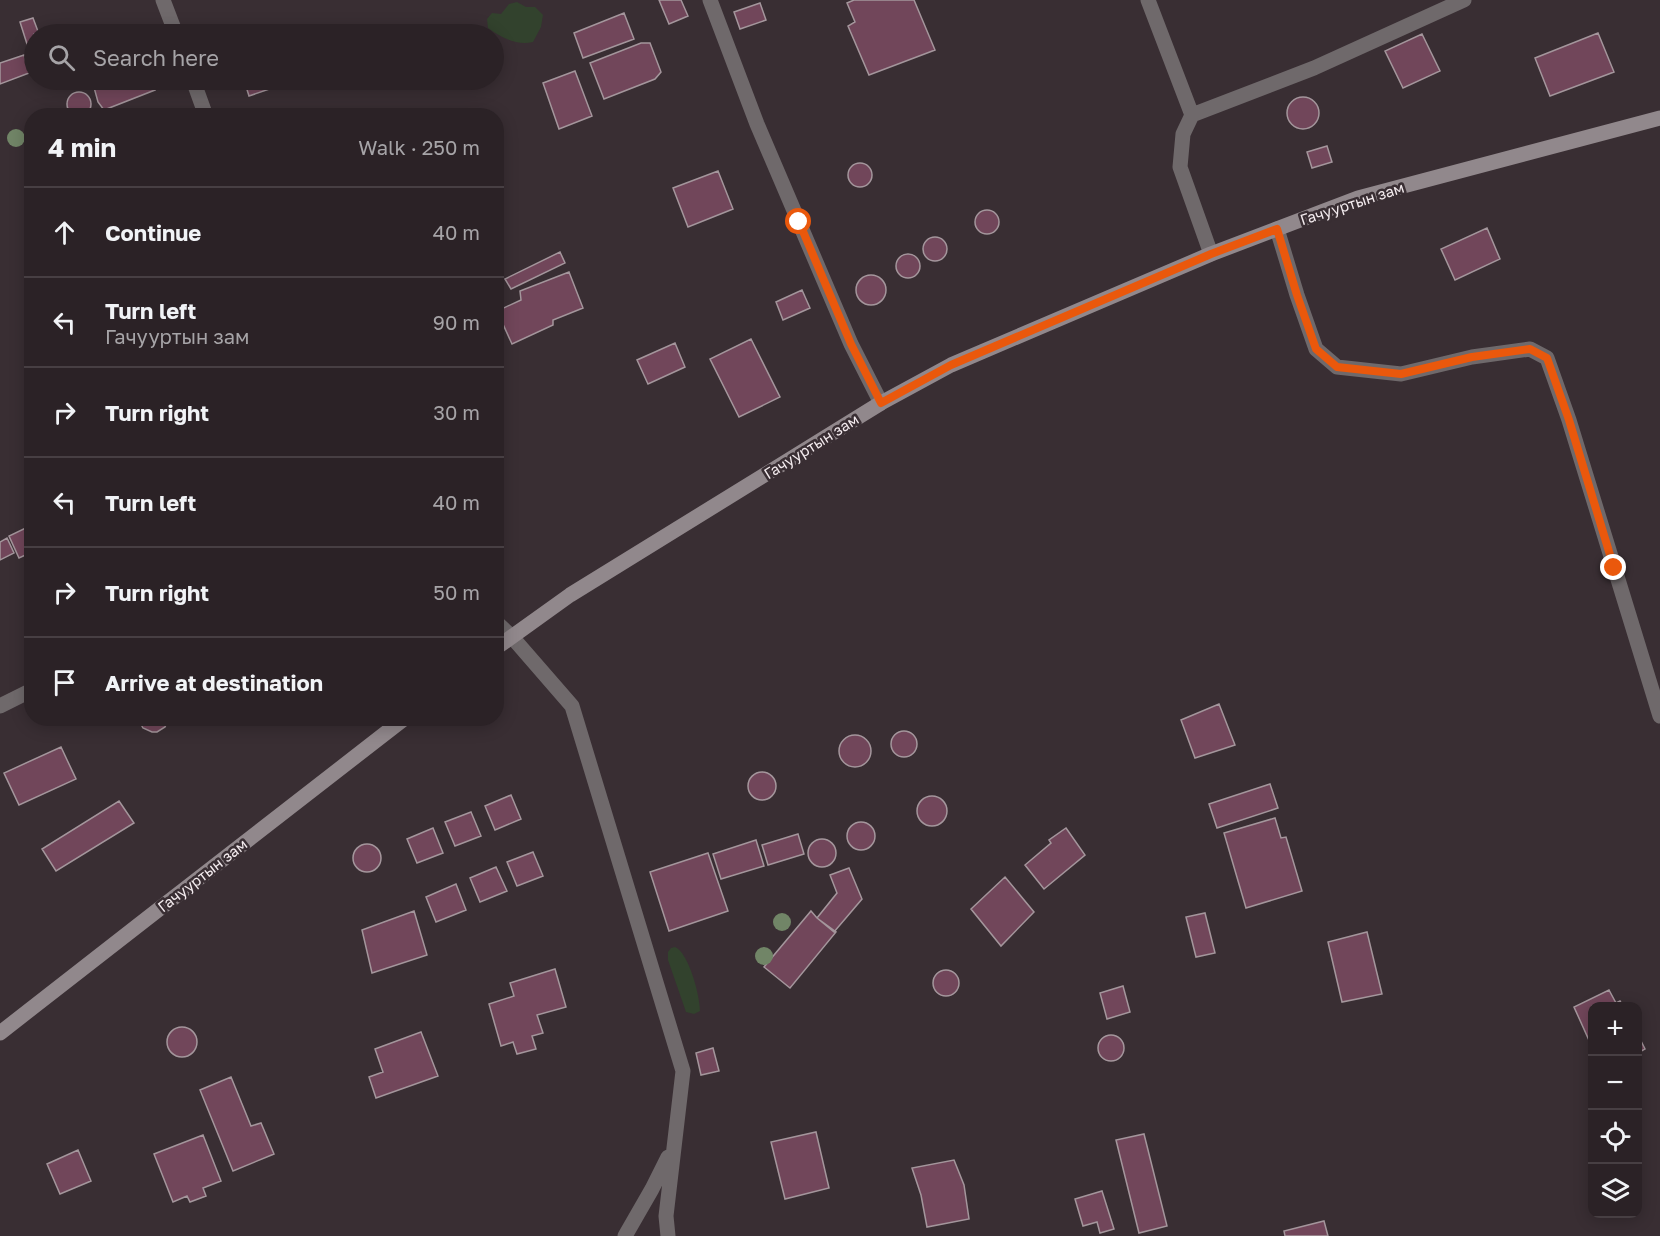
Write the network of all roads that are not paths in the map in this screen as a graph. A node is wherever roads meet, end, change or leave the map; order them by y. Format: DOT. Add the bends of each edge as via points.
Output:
graph roads {
  1 [pos="163,0"];
  2 [pos="710,0"];
  3 [pos="1148,0"];
  4 [pos="1464,0"];
  5 [pos="172,24"];
  6 [pos="197,90"];
  7 [pos="203,108"];
  8 [pos="1192,115"];
  9 [pos="1660,118"];
  10 [pos="1277,229"];
  11 [pos="1211,254"];
  12 [pos="881,403"];
  13 [pos="504,630"];
  14 [pos="512,637"];
  15 [pos="504,642"];
  16 [pos="24,694"];
  17 [pos="0,706"];
  18 [pos="1660,716"];
  19 [pos="395,726"];
  20 [pos="0,1033"];
  21 [pos="674,1147"];
  22 [pos="624,1236"];
  23 [pos="668,1236"];
  1 -- 5 [label="street"];
  2 -- 12 [label="street" via="761,135 851,344"];
  3 -- 8 [label="street"];
  4 -- 8 [label="street" via="1314,68"];
  6 -- 7 [label="street"];
  8 -- 11 [label="street" via="1183,134 1180,167"];
  9 -- 10 [label="main road, Гачууртын зам" via="1359,198"];
  10 -- 11 [label="main road, Гачууртын зам"];
  10 -- 18 [label="street" via="1316,349 1337,367 1401,374 1472,357 1530,349 1547,358"];
  11 -- 12 [label="main road, Гачууртын зам" via="951,365"];
  12 -- 14 [label="main road, Гачууртын зам" via="570,595"];
  13 -- 14 [label="street"];
  14 -- 15 [label="main road, Гачууртын зам"];
  14 -- 21 [label="street" via="572,706 683,1071"];
  16 -- 17 [label="street"];
  19 -- 20 [label="main road, Гачууртын зам"];
  21 -- 22 [label="street"];
  21 -- 23 [label="street" via="666,1216"];
}
